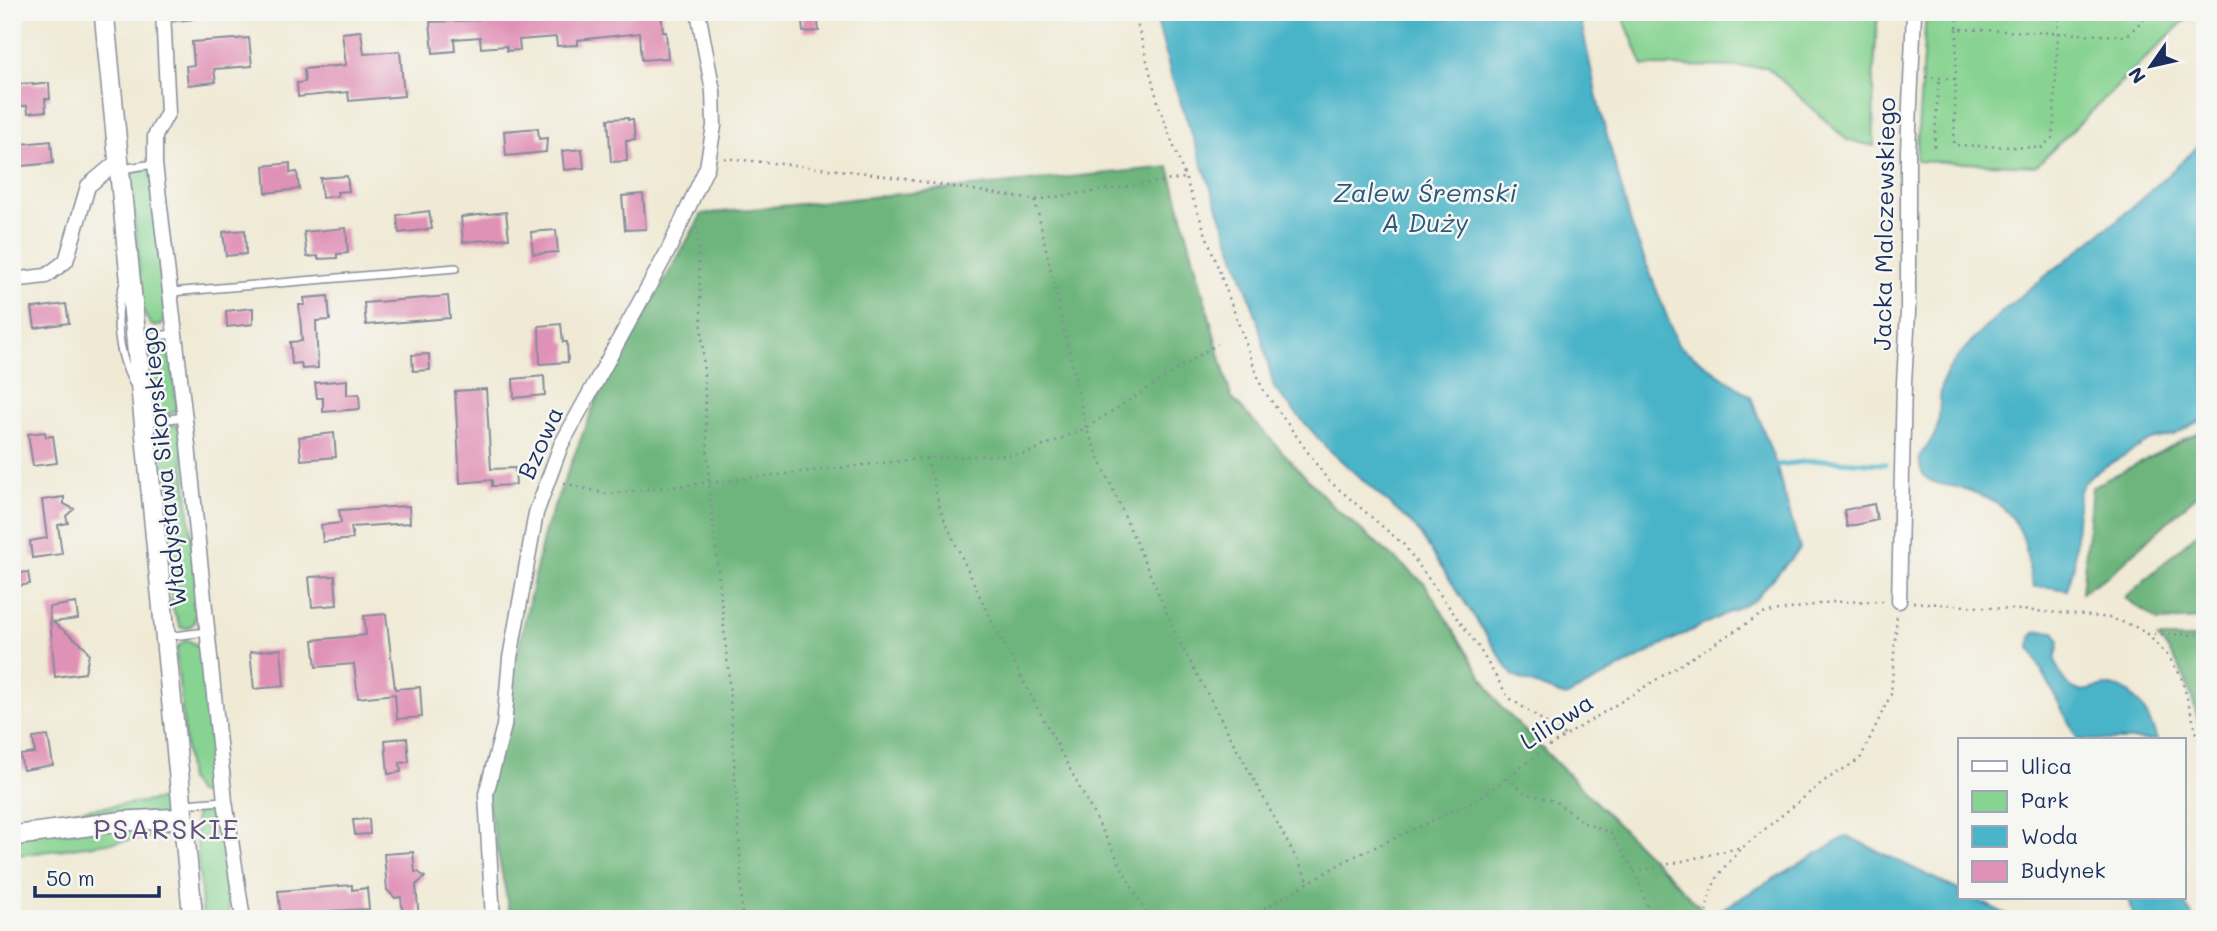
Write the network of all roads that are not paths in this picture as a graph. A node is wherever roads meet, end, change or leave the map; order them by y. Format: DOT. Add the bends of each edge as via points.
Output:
graph roads {
  1 [pos="104,12"];
  2 [pos="190,12"];
  3 [pos="698,12"];
  4 [pos="1914,12"];
  5 [pos="163,13"];
  6 [pos="155,164"];
  7 [pos="119,165"];
  8 [pos="456,268"];
  9 [pos="129,270"];
  10 [pos="12,280"];
  11 [pos="169,293"];
  12 [pos="174,334"];
  13 [pos="136,338"];
  14 [pos="142,401"];
  15 [pos="184,417"];
  16 [pos="144,423"];
  17 [pos="1899,601"];
  18 [pos="206,632"];
  19 [pos="165,637"];
  20 [pos="225,801"];
  21 [pos="183,811"];
  22 [pos="12,836"];
  23 [pos="193,919"];
  24 [pos="243,919"];
  25 [pos="493,919"];
  1 -- 7 [label="main road, Władysława Sikorskiego"];
  2 -- 5 [label="street"];
  3 -- 25 [label="street, Bzowa" via="713,91 714,126 708,157 695,194 632,319 561,445 536,513 510,658 504,726 486,794"];
  4 -- 17 [label="street, Jacka Malczewskiego"];
  5 -- 6 [label="street, Władysława Sikorskiego" via="168,112 155,136"];
  6 -- 7 [label="lane"];
  6 -- 11 [label="street, Władysława Sikorskiego"];
  7 -- 9 [label="main road, Władysława Sikorskiego"];
  7 -- 10 [label="street" via="88,186 66,261 46,276"];
  8 -- 11 [label="lane"];
  9 -- 13 [label="main road, Władysława Sikorskiego"];
  9 -- 14 [label="lane" via="118,303 122,360"];
  11 -- 12 [label="street, Władysława Sikorskiego"];
  12 -- 13 [label="lane"];
  12 -- 15 [label="street, Władysława Sikorskiego"];
  13 -- 14 [label="main road, Władysława Sikorskiego"];
  14 -- 16 [label="main road, Władysława Sikorskiego"];
  15 -- 16 [label="lane"];
  15 -- 18 [label="street, Władysława Sikorskiego"];
  16 -- 19 [label="main road, Władysława Sikorskiego"];
  18 -- 19 [label="lane"];
  18 -- 20 [label="street, Władysława Sikorskiego"];
  19 -- 21 [label="main road, Władysława Sikorskiego"];
  20 -- 21 [label="lane"];
  20 -- 24 [label="street, Władysława Sikorskiego"];
  21 -- 22 [label="main road"];
  21 -- 23 [label="main road, Władysława Sikorskiego"];
}
